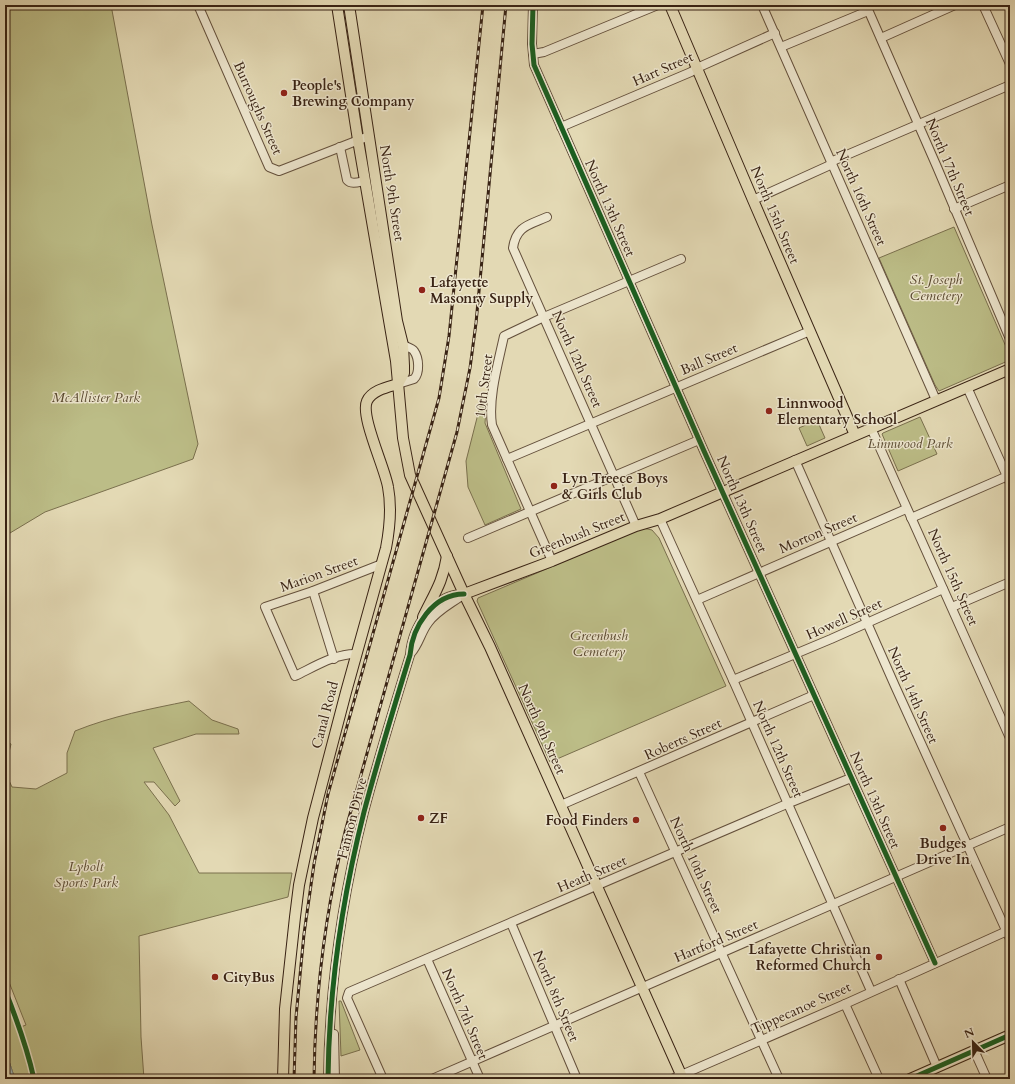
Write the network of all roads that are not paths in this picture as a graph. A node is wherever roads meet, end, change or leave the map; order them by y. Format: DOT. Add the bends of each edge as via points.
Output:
graph roads {
  1 [pos="198,5"];
  2 [pos="338,5"];
  3 [pos="349,5"];
  4 [pos="533,5"];
  5 [pos="658,5"];
  6 [pos="670,5"];
  7 [pos="762,5"];
  8 [pos="955,5"];
  9 [pos="983,5"];
  10 [pos="867,8"];
  11 [pos="775,33"];
  12 [pos="881,38"];
  13 [pos="781,47"];
  14 [pos="532,54"];
  15 [pos="1010,64"];
  16 [pos="697,68"];
  17 [pos="1010,85"];
  18 [pos="918,124"];
  19 [pos="561,127"];
  20 [pos="369,136"];
  21 [pos="358,140"];
  22 [pos="340,147"];
  23 [pos="832,163"];
  24 [pos="365,181"];
  25 [pos="1010,185"];
  26 [pos="752,200"];
  27 [pos="954,209"];
  28 [pos="547,217"];
  29 [pos="680,259"];
  30 [pos="629,281"];
  31 [pos="544,318"];
  32 [pos="810,331"];
  33 [pos="1010,339"];
  34 [pos="1010,369"];
  35 [pos="398,384"];
  36 [pos="676,387"];
  37 [pos="967,387"];
  38 [pos="936,400"];
  39 [pos="592,423"];
  40 [pos="871,428"];
  41 [pos="855,435"];
  42 [pos="699,440"];
  43 [pos="507,459"];
  44 [pos="795,460"];
  45 [pos="614,476"];
  46 [pos="1009,478"];
  47 [pos="722,491"];
  48 [pos="906,509"];
  49 [pos="530,511"];
  50 [pos="911,518"];
  51 [pos="660,519"];
  52 [pos="636,526"];
  53 [pos="468,538"];
  54 [pos="831,542"];
  55 [pos="447,556"];
  56 [pos="552,561"];
  57 [pos="382,564"];
  58 [pos="759,572"];
  59 [pos="1010,582"];
  60 [pos="943,589"];
  61 [pos="313,592"];
  62 [pos="464,594"];
  63 [pos="697,600"];
  64 [pos="952,608"];
  65 [pos="423,617"];
  66 [pos="867,623"];
  67 [pos="357,654"];
  68 [pos="410,654"];
  69 [pos="796,654"];
  70 [pos="334,658"];
  71 [pos="733,680"];
  72 [pos="814,695"];
  73 [pos="752,723"];
  74 [pos="1010,738"];
  75 [pos="639,772"];
  76 [pos="852,778"];
  77 [pos="789,803"];
  78 [pos="561,805"];
  79 [pos="1010,827"];
  80 [pos="968,845"];
  81 [pos="675,852"];
  82 [pos="896,876"];
  83 [pos="597,885"];
  84 [pos="834,904"];
  85 [pos="511,923"];
  86 [pos="1008,935"];
  87 [pos="722,953"];
  88 [pos="427,959"];
  89 [pos="935,963"];
  90 [pos="899,978"];
  91 [pos="642,987"];
  92 [pos="871,991"];
  93 [pos="845,1004"];
  94 [pos="331,1013"];
  95 [pos="555,1026"];
  96 [pos="1010,1035"];
  97 [pos="762,1040"];
  98 [pos="974,1050"];
  99 [pos="472,1062"];
  100 [pos="937,1067"];
  101 [pos="679,1078"];
  102 [pos="283,1079"];
  103 [pos="328,1079"];
  104 [pos="335,1079"];
  105 [pos="382,1079"];
  106 [pos="432,1079"];
  107 [pos="480,1079"];
  108 [pos="577,1079"];
  109 [pos="779,1079"];
  110 [pos="879,1079"];
  111 [pos="910,1079"];
  112 [pos="987,1079"];
  1 -- 22 [label="street, Burroughs Street" via="269,167 279,171"];
  2 -- 21 [label="main road, North 9th Street"];
  3 -- 20 [label="main road, North 9th Street"];
  4 -- 14 [label="street, North 13th Street"];
  5 -- 14 [label="street" via="544,52"];
  6 -- 16 [label="main road, North 15th Street"];
  7 -- 11 [label="street, North 16th Street"];
  8 -- 12 [label="street"];
  9 -- 15 [label="street"];
  10 -- 12 [label="street, North 17th Street"];
  10 -- 13 [label="street"];
  11 -- 13 [label="street, North 16th Street"];
  11 -- 16 [label="street, Hart Street"];
  12 -- 18 [label="street, North 17th Street"];
  13 -- 23 [label="street, North 16th Street"];
  14 -- 19 [label="street, North 13th Street" via="534,65"];
  16 -- 19 [label="street, Hart Street"];
  16 -- 26 [label="main road, North 15th Street"];
  17 -- 18 [label="street"];
  18 -- 23 [label="street"];
  18 -- 27 [label="street, North 17th Street"];
  19 -- 30 [label="street, North 13th Street"];
  20 -- 21 [label="street, Burroughs Street"];
  20 -- 35 [label="main road, North 9th Street" via="397,321 403,345 404,373"];
  21 -- 22 [label="street, Burroughs Street"];
  21 -- 24 [label="main road, North 9th Street"];
  22 -- 24 [label="street" via="346,180 349,183"];
  23 -- 26 [label="street"];
  23 -- 38 [label="street, North 16th Street"];
  24 -- 35 [label="main road, North 9th Street"];
  25 -- 27 [label="street"];
  26 -- 32 [label="main road, North 15th Street"];
  27 -- 33 [label="street, North 17th Street"];
  28 -- 31 [label="street, North 12th Street" via="523,227 514,239 513,248"];
  29 -- 30 [label="street"];
  30 -- 31 [label="street"];
  30 -- 36 [label="street, North 13th Street"];
  31 -- 39 [label="street, North 12th Street"];
  31 -- 43 [label="street, 10th Street" via="504,336 490,415 492,426"];
  32 -- 36 [label="street, Ball Street"];
  32 -- 41 [label="main road, North 15th Street"];
  34 -- 37 [label="main road, Greenbush Street"];
  35 -- 55 [label="main road, North 9th Street" via="403,438 410,475"];
  35 -- 57 [label="main road, Canal Road" via="371,395 365,409 385,473 390,503 390,532"];
  36 -- 39 [label="street, Ball Street"];
  36 -- 42 [label="street, North 13th Street"];
  37 -- 38 [label="main road, Greenbush Street"];
  37 -- 46 [label="street"];
  38 -- 40 [label="main road, Greenbush Street"];
  39 -- 43 [label="street, Ball Street"];
  39 -- 45 [label="street, North 12th Street"];
  40 -- 41 [label="main road, Greenbush Street"];
  40 -- 48 [label="street, North 15th Street"];
  41 -- 44 [label="main road, Greenbush Street"];
  42 -- 45 [label="street"];
  42 -- 47 [label="street, North 13th Street"];
  43 -- 49 [label="street"];
  44 -- 47 [label="main road, Greenbush Street"];
  44 -- 54 [label="street, North 14th Street"];
  45 -- 49 [label="street"];
  45 -- 52 [label="street, North 12th Street"];
  46 -- 50 [label="street"];
  47 -- 51 [label="main road, Greenbush Street"];
  47 -- 58 [label="street, North 13th Street"];
  48 -- 50 [label="street, North 15th Street"];
  48 -- 54 [label="street, Morton Street"];
  49 -- 53 [label="street"];
  49 -- 56 [label="street"];
  50 -- 60 [label="street, North 15th Street"];
  51 -- 52 [label="main road, Greenbush Street"];
  51 -- 63 [label="street, North 12th Street"];
  52 -- 56 [label="main road, Greenbush Street"];
  54 -- 58 [label="street, Morton Street"];
  54 -- 66 [label="street, North 14th Street"];
  55 -- 62 [label="main road, North 9th Street"];
  55 -- 65 [label="main road" via="441,582"];
  56 -- 62 [label="main road, Greenbush Street"];
  57 -- 61 [label="street, Marion Street"];
  57 -- 67 [label="main road, Canal Road"];
  58 -- 63 [label="street, Morton Street"];
  58 -- 69 [label="street, North 13th Street"];
  59 -- 64 [label="street"];
  60 -- 64 [label="street, North 15th Street"];
  60 -- 66 [label="street, Howell Street"];
  61 -- 70 [label="street"];
  61 -- 70 [label="street, Marion Street" via="265,607 295,676"];
  62 -- 65 [label="street, Fannon Drive" via="448,597 436,604"];
  62 -- 68 [label="street, Fannon Drive" via="434,615"];
  62 -- 78 [label="main road, North 9th Street"];
  63 -- 71 [label="street, North 12th Street"];
  64 -- 74 [label="street, North 15th Street"];
  65 -- 68 [label="street, Fannon Drive" via="410,646"];
  66 -- 69 [label="street, Howell Street"];
  66 -- 80 [label="street, North 14th Street"];
  67 -- 70 [label="street"];
  67 -- 102 [label="main road, Canal Road" via="313,818 299,885 285,1009"];
  68 -- 94 [label="street, Fannon Drive" via="364,813 346,898"];
  69 -- 71 [label="street, Howell Street"];
  69 -- 72 [label="street, North 13th Street"];
  71 -- 73 [label="street, North 12th Street"];
  72 -- 73 [label="street, Roberts Street"];
  72 -- 76 [label="street, North 13th Street"];
  73 -- 75 [label="street, Roberts Street"];
  73 -- 77 [label="street, North 12th Street"];
  75 -- 78 [label="street, Roberts Street"];
  75 -- 81 [label="street, North 10th Street"];
  76 -- 77 [label="street, Heath Street"];
  76 -- 82 [label="street, North 13th Street"];
  77 -- 81 [label="street, Heath Street"];
  77 -- 84 [label="street, North 12th Street"];
  78 -- 83 [label="main road, North 9th Street"];
  79 -- 80 [label="street, Hartford Street"];
  80 -- 82 [label="street, Hartford Street"];
  80 -- 86 [label="street, North 14th Street"];
  81 -- 83 [label="street, Heath Street"];
  81 -- 87 [label="street, North 10th Street"];
  82 -- 84 [label="street, Hartford Street"];
  82 -- 89 [label="street, North 13th Street"];
  83 -- 85 [label="street, Heath Street"];
  83 -- 91 [label="main road, North 9th Street"];
  84 -- 87 [label="street, Hartford Street"];
  84 -- 92 [label="street, North 12th Street"];
  85 -- 88 [label="street, Heath Street"];
  85 -- 95 [label="street, North 8th Street"];
  86 -- 89 [label="street, Tippecanoe Street"];
  87 -- 91 [label="street, Hartford Street"];
  87 -- 97 [label="street, North 10th Street"];
  88 -- 99 [label="street, North 7th Street"];
  88 -- 105 [label="street, Heath Street" via="349,992 347,998"];
  89 -- 90 [label="street, Tippecanoe Street"];
  90 -- 92 [label="street, Tippecanoe Street"];
  90 -- 100 [label="street"];
  91 -- 95 [label="street, Hartford Street"];
  91 -- 101 [label="main road, North 9th Street"];
  92 -- 93 [label="street, Tippecanoe Street"];
  93 -- 97 [label="street, Tippecanoe Street"];
  93 -- 110 [label="street"];
  94 -- 103 [label="street, Fannon Drive"];
  94 -- 104 [label="street, Fannon Drive"];
  95 -- 99 [label="street, Hartford Street"];
  95 -- 108 [label="street, North 8th Street"];
  96 -- 98 [label="main road"];
  97 -- 101 [label="street, Tippecanoe Street"];
  97 -- 109 [label="street, North 10th Street"];
  98 -- 100 [label="main road"];
  98 -- 112 [label="street"];
  99 -- 106 [label="street, Hartford Street"];
  99 -- 107 [label="street, North 7th Street"];
  100 -- 111 [label="main road"];
}
